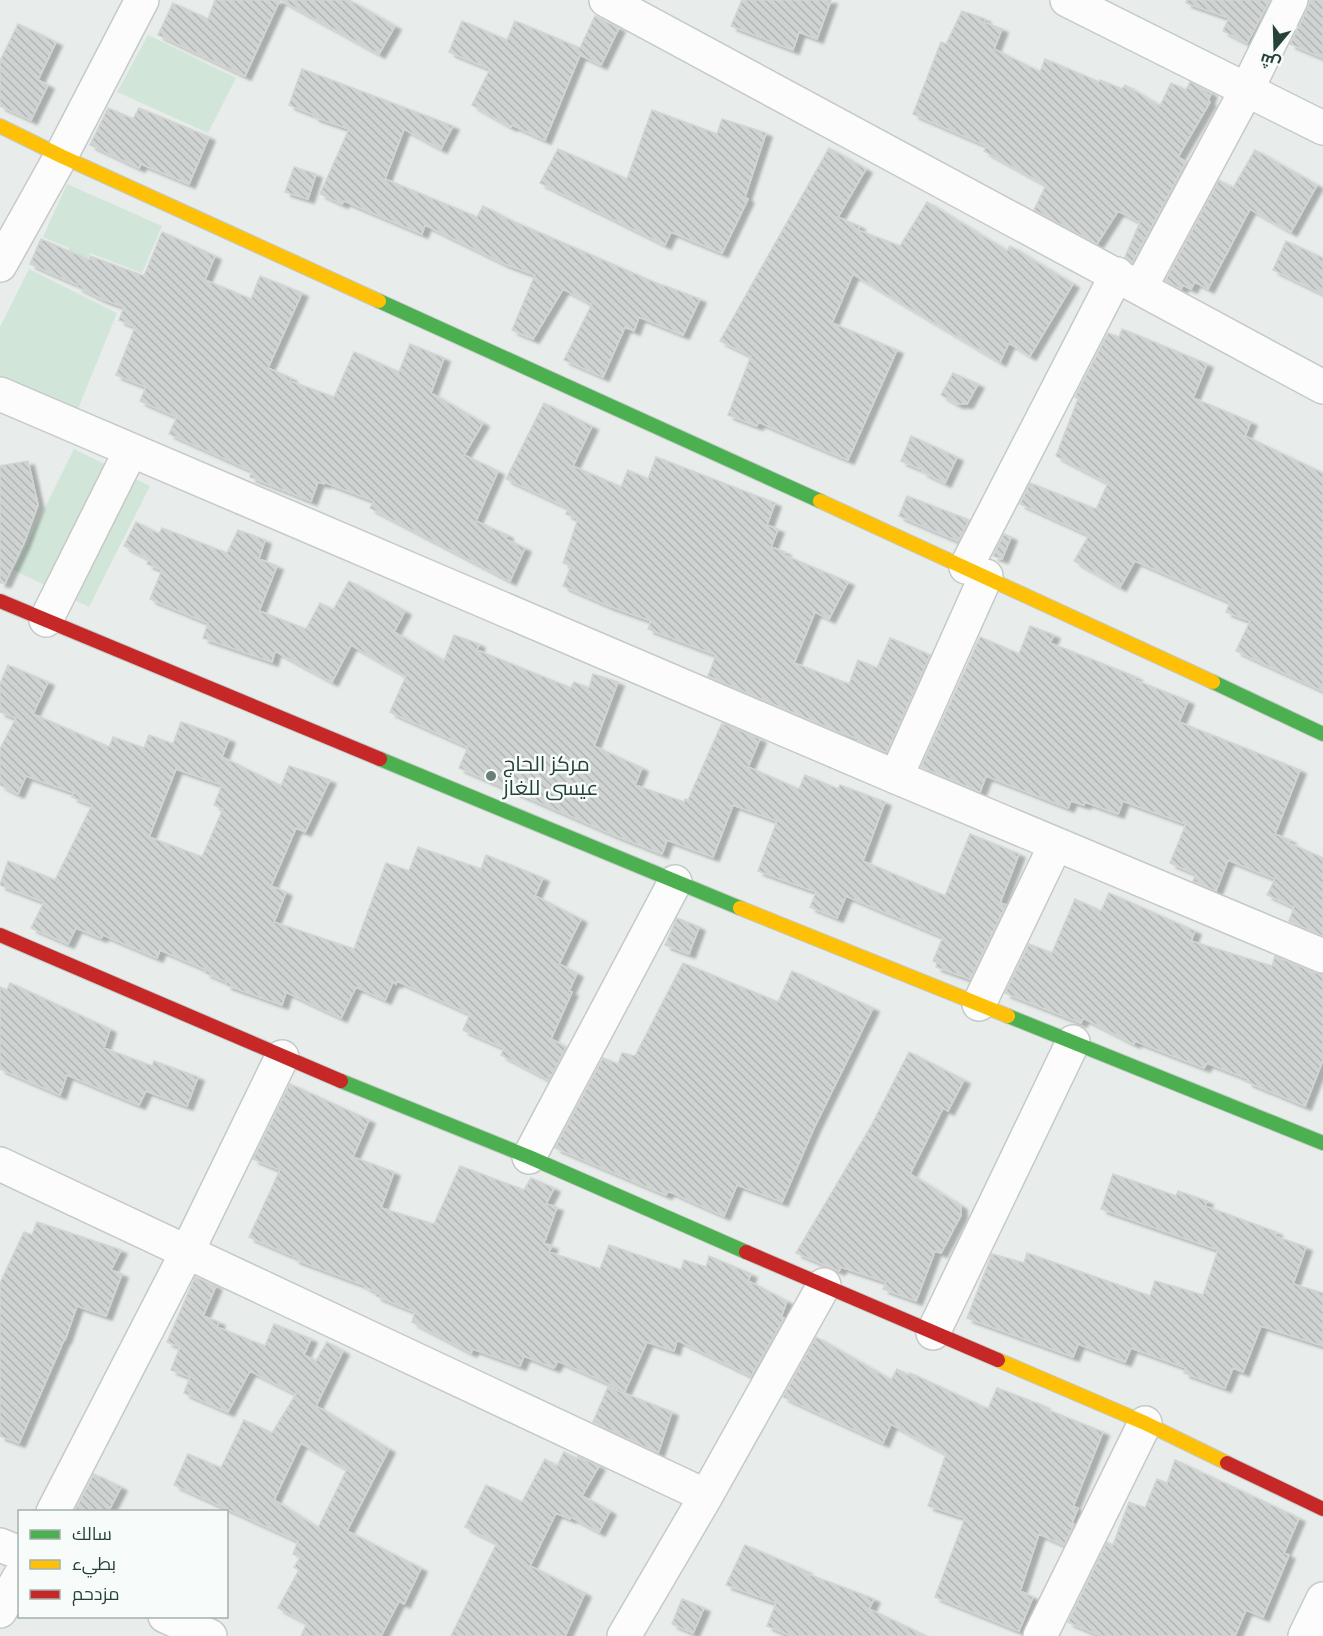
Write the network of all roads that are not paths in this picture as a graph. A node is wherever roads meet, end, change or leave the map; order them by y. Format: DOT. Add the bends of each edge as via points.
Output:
graph roads {
  1 [pos="142,0"];
  2 [pos="606,0"];
  3 [pos="1067,0"];
  4 [pos="1291,0"];
  5 [pos="1247,89"];
  6 [pos="0,126"];
  7 [pos="1323,128"];
  8 [pos="61,156"];
  9 [pos="0,265"];
  10 [pos="1128,281"];
  11 [pos="1323,387"];
  12 [pos="0,394"];
  13 [pos="131,450"];
  14 [pos="976,572"];
  15 [pos="0,601"];
  16 [pos="46,620"];
  17 [pos="1323,734"];
  18 [pos="896,777"];
  19 [pos="1056,844"];
  20 [pos="675,882"];
  21 [pos="0,935"];
  22 [pos="1323,956"];
  23 [pos="979,1004"];
  24 [pos="1073,1042"];
  25 [pos="282,1057"];
  26 [pos="1323,1143"];
  27 [pos="529,1157"];
  28 [pos="0,1164"];
  29 [pos="188,1252"];
  30 [pos="824,1285"];
  31 [pos="933,1333"];
  32 [pos="1145,1423"];
  33 [pos="706,1497"];
  34 [pos="1323,1509"];
  35 [pos="54,1510"];
  36 [pos="0,1545"];
  37 [pos="18,1552"];
  38 [pos="18,1580"];
  39 [pos="1323,1599"];
  40 [pos="0,1611"];
  41 [pos="167,1618"];
  42 [pos="210,1636"];
  43 [pos="624,1636"];
  44 [pos="1040,1636"];
  45 [pos="1305,1636"];
  1 -- 8 [label="street"];
  2 -- 10 [label="street"];
  3 -- 5 [label="street"];
  4 -- 5 [label="street"];
  5 -- 7 [label="street"];
  5 -- 10 [label="street"];
  6 -- 8 [label="street"];
  8 -- 9 [label="street"];
  8 -- 14 [label="street"];
  10 -- 11 [label="street"];
  10 -- 14 [label="street"];
  12 -- 13 [label="street"];
  13 -- 16 [label="street"];
  13 -- 18 [label="street"];
  14 -- 17 [label="street"];
  14 -- 18 [label="street"];
  15 -- 16 [label="street"];
  16 -- 20 [label="street"];
  18 -- 19 [label="street"];
  19 -- 22 [label="street"];
  19 -- 23 [label="street"];
  20 -- 23 [label="street"];
  20 -- 27 [label="street"];
  21 -- 25 [label="street"];
  23 -- 24 [label="street"];
  24 -- 26 [label="street"];
  24 -- 31 [label="street"];
  25 -- 27 [label="street"];
  25 -- 29 [label="street"];
  27 -- 30 [label="street"];
  28 -- 29 [label="street"];
  29 -- 33 [label="street"];
  29 -- 35 [label="street"];
  30 -- 31 [label="street"];
  30 -- 33 [label="street"];
  31 -- 32 [label="street"];
  32 -- 34 [label="street"];
  32 -- 44 [label="street"];
  33 -- 43 [label="street"];
  36 -- 37 [label="street"];
  38 -- 40 [label="street"];
  39 -- 45 [label="street"];
  41 -- 42 [label="street"];
}
